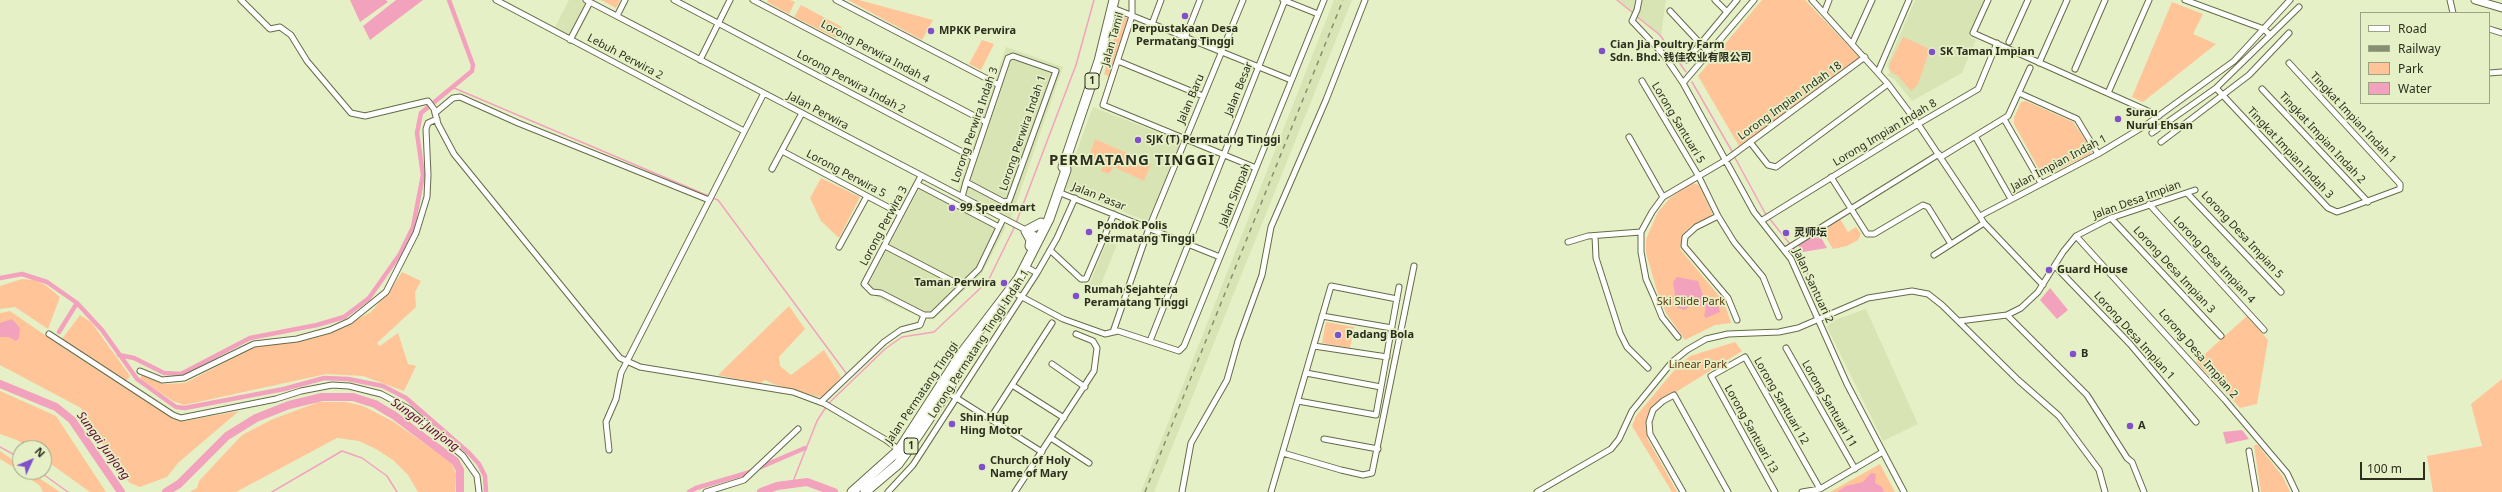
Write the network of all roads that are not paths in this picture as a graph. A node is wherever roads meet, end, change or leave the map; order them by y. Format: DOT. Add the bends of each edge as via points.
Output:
graph roads {
  1 [pos="241,0"];
  2 [pos="496,0"];
  3 [pos="625,0"];
  4 [pos="674,0"];
  5 [pos="730,0"];
  6 [pos="754,0"];
  7 [pos="836,0"];
  8 [pos="1132,0"];
  9 [pos="1161,0"];
  10 [pos="1200,0"];
  11 [pos="1243,0"];
  12 [pos="1284,0"];
  13 [pos="1324,0"];
  14 [pos="1365,0"];
  15 [pos="1639,0"];
  16 [pos="1715,0"];
  17 [pos="1738,0"];
  18 [pos="1754,0"];
  19 [pos="1812,0"];
  20 [pos="1829,0"];
  21 [pos="1872,0"];
  22 [pos="1909,0"];
  23 [pos="1988,0"];
  24 [pos="2028,0"];
  25 [pos="2067,0"];
  26 [pos="2105,0"];
  27 [pos="2149,0"];
  28 [pos="2185,0"];
  29 [pos="2290,0"];
  30 [pos="2450,0"];
  31 [pos="2475,0"];
  32 [pos="588,1"];
  33 [pos="1114,4"];
  34 [pos="2299,7"];
  35 [pos="2502,8"];
  36 [pos="1670,11"];
  37 [pos="1727,12"];
  38 [pos="2453,12"];
  39 [pos="1824,13"];
  40 [pos="1318,14"];
  41 [pos="617,16"];
  42 [pos="1132,16"];
  43 [pos="718,24"];
  44 [pos="1152,24"];
  45 [pos="2264,29"];
  46 [pos="2490,29"];
  47 [pos="2290,33"];
  48 [pos="2502,33"];
  49 [pos="2270,35"];
  50 [pos="1185,38"];
  51 [pos="570,40"];
  52 [pos="2009,42"];
  53 [pos="1997,43"];
  54 [pos="1701,44"];
  55 [pos="1852,44"];
  56 [pos="1222,52"];
  57 [pos="1709,53"];
  58 [pos="1864,58"];
  59 [pos="700,60"];
  60 [pos="1688,60"];
  61 [pos="1118,61"];
  62 [pos="2039,63"];
  63 [pos="2289,63"];
  64 [pos="1258,67"];
  65 [pos="2030,68"];
  66 [pos="2075,69"];
  67 [pos="1056,71"];
  68 [pos="1878,72"];
  69 [pos="2502,72"];
  70 [pos="2490,73"];
  71 [pos="1291,80"];
  72 [pos="1642,81"];
  73 [pos="1682,83"];
  74 [pos="1888,84"];
  75 [pos="999,85"];
  76 [pos="2216,88"];
  77 [pos="2262,89"];
  78 [pos="764,93"];
  79 [pos="2019,93"];
  80 [pos="2108,93"];
  81 [pos="1203,96"];
  82 [pos="2223,96"];
  83 [pos="435,111"];
  84 [pos="802,113"];
  85 [pos="2159,116"];
  86 [pos="437,119"];
  87 [pos="2004,119"];
  88 [pos="986,122"];
  89 [pos="1918,124"];
  90 [pos="744,131"];
  91 [pos="2152,133"];
  92 [pos="1975,136"];
  93 [pos="1629,137"];
  94 [pos="1185,139"];
  95 [pos="1750,142"];
  96 [pos="2161,142"];
  97 [pos="1721,150"];
  98 [pos="782,151"];
  99 [pos="2098,154"];
  100 [pos="1224,155"];
  101 [pos="1940,156"];
  102 [pos="974,158"];
  103 [pos="1726,160"];
  104 [pos="1065,162"];
  105 [pos="1719,164"];
  106 [pos="1256,168"];
  107 [pos="772,169"];
  108 [pos="1732,170"];
  109 [pos="1698,175"];
  110 [pos="921,176"];
  111 [pos="1831,177"];
  112 [pos="966,182"];
  113 [pos="2041,183"];
  114 [pos="917,184"];
  115 [pos="2401,186"];
  116 [pos="2196,190"];
  117 [pos="1058,192"];
  118 [pos="2187,193"];
  119 [pos="866,196"];
  120 [pos="1663,197"];
  121 [pos="962,198"];
  122 [pos="1074,198"];
  123 [pos="2011,199"];
  124 [pos="709,200"];
  125 [pos="2368,202"];
  126 [pos="2149,204"];
  127 [pos="1850,208"];
  128 [pos="901,214"];
  129 [pos="1114,214"];
  130 [pos="1718,216"];
  131 [pos="1980,216"];
  132 [pos="2111,218"];
  133 [pos="1003,219"];
  134 [pos="1762,220"];
  135 [pos="1041,223"];
  136 [pos="1984,223"];
  137 [pos="1000,227"];
  138 [pos="1148,228"];
  139 [pos="1024,230"];
  140 [pos="1641,232"];
  141 [pos="1595,236"];
  142 [pos="2076,236"];
  143 [pos="1038,237"];
  144 [pos="1568,242"];
  145 [pos="1188,244"];
  146 [pos="1951,244"];
  147 [pos="884,246"];
  148 [pos="1030,246"];
  149 [pos="839,247"];
  150 [pos="1786,249"];
  151 [pos="1050,250"];
  152 [pos="1934,255"];
  153 [pos="1220,257"];
  154 [pos="1414,266"];
  155 [pos="2055,266"];
  156 [pos="1026,267"];
  157 [pos="1037,274"];
  158 [pos="2043,285"];
  159 [pos="962,286"];
  160 [pos="1010,287"];
  161 [pos="1399,287"];
  162 [pos="2281,292"];
  163 [pos="1022,297"];
  164 [pos="1397,299"];
  165 [pos="924,315"];
  166 [pos="2007,315"];
  167 [pos="1322,316"];
  168 [pos="1779,317"];
  169 [pos="1737,320"];
  170 [pos="1817,320"];
  171 [pos="1959,321"];
  172 [pos="1052,323"];
  173 [pos="1392,328"];
  174 [pos="2264,330"];
  175 [pos="1113,332"];
  176 [pos="50,334"];
  177 [pos="1076,334"];
  178 [pos="2221,336"];
  179 [pos="1678,337"];
  180 [pos="975,338"];
  181 [pos="1150,341"];
  182 [pos="1314,346"];
  183 [pos="1786,348"];
  184 [pos="1387,357"];
  185 [pos="626,362"];
  186 [pos="1052,364"];
  187 [pos="1648,368"];
  188 [pos="140,371"];
  189 [pos="1306,373"];
  190 [pos="1711,376"];
  191 [pos="1012,385"];
  192 [pos="1085,386"];
  193 [pos="1381,387"];
  194 [pos="947,392"];
  195 [pos="936,393"];
  196 [pos="957,398"];
  197 [pos="1298,401"];
  198 [pos="826,405"];
  199 [pos="1064,418"];
  200 [pos="990,419"];
  201 [pos="2196,422"];
  202 [pos="798,429"];
  203 [pos="917,438"];
  204 [pos="1051,438"];
  205 [pos="1324,439"];
  206 [pos="926,445"];
  207 [pos="1378,449"];
  208 [pos="609,450"];
  209 [pos="899,450"];
  210 [pos="2249,451"];
  211 [pos="1042,452"];
  212 [pos="1283,453"];
  213 [pos="1882,453"];
  214 [pos="1089,463"];
  215 [pos="1855,469"];
  216 [pos="1820,489"];
  217 [pos="479,492"];
  218 [pos="706,492"];
  219 [pos="852,492"];
  220 [pos="865,492"];
  221 [pos="888,492"];
  222 [pos="1015,492"];
  223 [pos="1182,492"];
  224 [pos="1271,492"];
  225 [pos="1537,492"];
  226 [pos="1683,492"];
  227 [pos="1728,492"];
  228 [pos="1774,492"];
  229 [pos="1802,492"];
  230 [pos="1904,492"];
  231 [pos="2105,492"];
  232 [pos="2144,492"];
  233 [pos="2256,492"];
  234 [pos="2296,492"];
  1 -- 83 [label="street" via="270,29 280,27 291,35 307,61 351,113 365,116 428,102"];
  2 -- 51 [label="street, Lebuh Perwira 2"];
  3 -- 41 [label="street"];
  4 -- 43 [label="street, Lorong Perwira Indah 2"];
  5 -- 43 [label="street"];
  6 -- 88 [label="street, Lorong Perwira Indah 4"];
  7 -- 75 [label="street"];
  8 -- 42 [label="street, Jalan Tamil"];
  9 -- 44 [label="street"];
  10 -- 50 [label="street"];
  11 -- 56 [label="street, Jalan Baru"];
  12 -- 40 [label="street"];
  12 -- 64 [label="street, Jalan Besar"];
  13 -- 40 [label="street, Jalan Simpah"];
  14 -- 223 [label="street" via="1326,100 1271,228 1262,275 1227,380 1190,443"];
  15 -- 73 [label="street, Jalan Santuari 2" via="1633,19 1664,55"];
  16 -- 37 [label="street"];
  17 -- 37 [label="street"];
  18 -- 57 [label="street"];
  19 -- 39 [label="street"];
  20 -- 39 [label="street"];
  21 -- 55 [label="street"];
  22 -- 68 [label="street"];
  23 -- 53 [label="street" via="1973,33"];
  24 -- 52 [label="street"];
  25 -- 62 [label="street"];
  26 -- 66 [label="street"];
  27 -- 80 [label="street"];
  28 -- 45 [label="street"];
  29 -- 45 [label="street, Jalan Impian Indah 1"];
  30 -- 38 [label="street"];
  31 -- 35 [label="street"];
  32 -- 41 [label="street, Jalan Perwira"];
  32 -- 51 [label="street"];
  33 -- 42 [label="street"];
  33 -- 104 [label="highway, Jalan Permatang Tinggi / 1" via="1099,61"];
  34 -- 49 [label="street"];
  36 -- 54 [label="street"];
  37 -- 54 [label="street"];
  39 -- 55 [label="street"];
  40 -- 71 [label="street, Jalan Simpah"];
  41 -- 59 [label="street, Jalan Perwira"];
  42 -- 44 [label="street"];
  42 -- 61 [label="street, Jalan Tamil"];
  43 -- 59 [label="street"];
  43 -- 102 [label="street, Lorong Perwira Indah 2"];
  44 -- 50 [label="street"];
  45 -- 49 [label="street"];
  45 -- 85 [label="street, Jalan Impian Indah 1" via="2234,61"];
  46 -- 48 [label="street"];
  47 -- 82 [label="street" via="2249,75"];
  49 -- 76 [label="street"];
  50 -- 56 [label="street"];
  51 -- 90 [label="street, Lebuh Perwira 2"];
  53 -- 62 [label="street"];
  53 -- 89 [label="street, Lorong Impian Indah 8" via="1978,89"];
  54 -- 57 [label="street"];
  54 -- 60 [label="street"];
  55 -- 58 [label="street"];
  56 -- 64 [label="street"];
  56 -- 81 [label="street, Jalan Baru"];
  57 -- 73 [label="street"];
  58 -- 68 [label="street"];
  58 -- 95 [label="street, Lorong Impian Indah 18"];
  59 -- 78 [label="street, Jalan Perwira"];
  61 -- 81 [label="street"];
  61 -- 94 [label="street, Jalan Tamil" via="1103,105"];
  62 -- 80 [label="street"];
  63 -- 115 [label="street, Tingkat Impian Indah 1"];
  64 -- 71 [label="street"];
  64 -- 100 [label="street, Jalan Besar"];
  65 -- 79 [label="street"];
  67 -- 75 [label="street, Lorong Perwira Indah 3" via="1013,56 1008,58"];
  67 -- 112 [label="street, Lorong Perwira Indah 1" via="1009,201 1004,202"];
  68 -- 74 [label="street"];
  69 -- 70 [label="street"];
  71 -- 106 [label="street, Jalan Simpah"];
  72 -- 109 [label="street, Lorong Santuari 5"];
  73 -- 97 [label="street, Jalan Santuari 2"];
  74 -- 89 [label="street"];
  74 -- 95 [label="street" via="1776,167 1768,165"];
  75 -- 88 [label="street, Lorong Perwira Indah 3"];
  76 -- 82 [label="street, Tingkat Impian Indah 3"];
  76 -- 91 [label="street"];
  77 -- 125 [label="street, Tingkat Impian Indah 2"];
  78 -- 84 [label="street, Jalan Perwira"];
  78 -- 90 [label="street"];
  79 -- 87 [label="street"];
  79 -- 99 [label="street" via="2077,119"];
  80 -- 85 [label="street"];
  81 -- 94 [label="street, Jalan Baru"];
  82 -- 96 [label="street"];
  82 -- 125 [label="street, Tingkat Impian Indah 3" via="2328,208 2337,212"];
  83 -- 86 [label="street"];
  83 -- 124 [label="street" via="460,96 518,123"];
  84 -- 98 [label="street"];
  84 -- 110 [label="street, Jalan Perwira"];
  85 -- 99 [label="street, Jalan Impian Indah 1"];
  86 -- 185 [label="street" via="454,154 485,194 595,330"];
  86 -- 188 [label="street" via="428,123 426,129 427,197 416,233 386,292 350,322 297,339 254,344 184,378 162,380"];
  87 -- 92 [label="street"];
  87 -- 113 [label="street"];
  88 -- 102 [label="street, Lorong Perwira Indah 3"];
  89 -- 101 [label="street"];
  89 -- 111 [label="street, Lorong Impian Indah 8"];
  90 -- 124 [label="street"];
  92 -- 101 [label="street"];
  92 -- 123 [label="street"];
  93 -- 120 [label="street"];
  94 -- 100 [label="street"];
  94 -- 138 [label="street, Jalan Baru"];
  95 -- 103 [label="street, Lorong Impian Indah 18"];
  97 -- 103 [label="street, Jalan Santuari 2"];
  97 -- 105 [label="street"];
  98 -- 107 [label="street"];
  98 -- 119 [label="street, Lorong Perwira 5"];
  99 -- 113 [label="street, Jalan Impian Indah 1"];
  100 -- 106 [label="street"];
  100 -- 145 [label="street, Jalan Besar"];
  101 -- 127 [label="street"];
  101 -- 131 [label="street"];
  102 -- 112 [label="street, Lorong Perwira Indah 3"];
  103 -- 105 [label="street, Lorong Impian Indah 18"];
  103 -- 108 [label="street, Jalan Santuari 2"];
  104 -- 117 [label="highway, Jalan Permatang Tinggi / 1" via="1066,170"];
  104 -- 135 [label="highway, Jalan Permatang Tinggi / 1"];
  105 -- 108 [label="street"];
  105 -- 109 [label="street, Lorong Impian Indah 18"];
  106 -- 153 [label="street, Jalan Simpah"];
  108 -- 134 [label="street, Jalan Santuari 2"];
  109 -- 120 [label="street, Lorong Impian Indah 18"];
  109 -- 130 [label="street, Lorong Santuari 5"];
  110 -- 114 [label="street, Lorong Perwira 3"];
  110 -- 121 [label="street, Jalan Perwira"];
  111 -- 127 [label="street"];
  111 -- 134 [label="street, Lorong Impian Indah 8"];
  112 -- 121 [label="street, Lorong Perwira Indah 3"];
  113 -- 123 [label="street, Jalan Impian Indah 1"];
  114 -- 128 [label="street, Lorong Perwira 3"];
  114 -- 137 [label="street"];
  115 -- 125 [label="street, Tingkat Impian Indah 3" via="2386,196"];
  116 -- 118 [label="street, Jalan Desa Impian"];
  117 -- 122 [label="street, Jalan Pasar"];
  117 -- 143 [label="highway, Jalan Permatang Tinggi / 1"];
  118 -- 126 [label="street, Jalan Desa Impian"];
  118 -- 162 [label="street, Lorong Desa Impian 5"];
  119 -- 128 [label="street, Lorong Perwira 5"];
  119 -- 149 [label="street"];
  120 -- 140 [label="street"];
  121 -- 133 [label="street, Jalan Perwira"];
  122 -- 129 [label="street, Jalan Pasar"];
  122 -- 151 [label="street, Lorong Permatang Tinggi Indah 1"];
  123 -- 131 [label="street, Jalan Impian Indah 1"];
  124 -- 185 [label="street"];
  126 -- 132 [label="street, Jalan Desa Impian"];
  126 -- 174 [label="street, Lorong Desa Impian 4"];
  127 -- 146 [label="street" via="1867,234 1874,234 1923,204 1928,207"];
  127 -- 150 [label="street"];
  128 -- 147 [label="street, Lorong Perwira 3"];
  129 -- 138 [label="street, Jalan Pasar"];
  129 -- 151 [label="street" via="1086,279 1081,279"];
  130 -- 168 [label="street, Lorong Santuari 5" via="1734,242 1763,277"];
  130 -- 169 [label="street" via="1696,227 1685,237 1684,246 1728,298"];
  131 -- 136 [label="street"];
  132 -- 142 [label="street, Jalan Desa Impian"];
  132 -- 178 [label="street, Lorong Desa Impian 3"];
  133 -- 137 [label="street"];
  133 -- 139 [label="street, Jalan Perwira"];
  134 -- 150 [label="street, Jalan Santuari 2"];
  135 -- 139 [label="highway"];
  135 -- 143 [label="highway, Jalan Permatang Tinggi / 1"];
  136 -- 146 [label="street"];
  136 -- 158 [label="street"];
  137 -- 159 [label="street" via="979,269"];
  138 -- 145 [label="street, Jalan Pasar"];
  138 -- 175 [label="street"];
  139 -- 143 [label="street, Jalan Perwira"];
  139 -- 148 [label="highway" via="1030,240"];
  140 -- 141 [label="street"];
  140 -- 179 [label="street" via="1641,252 1646,279 1662,316"];
  141 -- 144 [label="street"];
  141 -- 187 [label="street" via="1596,258 1620,333 1627,347"];
  142 -- 155 [label="street, Jalan Desa Impian"];
  142 -- 234 [label="street, Lorong Desa Impian 2" via="2225,400 2287,473"];
  143 -- 148 [label="highway, Jalan Permatang Tinggi / 1"];
  143 -- 156 [label="highway, Jalan Permatang Tinggi / 1"];
  145 -- 153 [label="street, Jalan Pasar"];
  145 -- 181 [label="street, Jalan Besar"];
  146 -- 152 [label="street"];
  147 -- 159 [label="street"];
  147 -- 165 [label="street, Lorong Perwira 3" via="864,284 872,292 880,293"];
  148 -- 160 [label="highway, Jalan Permatang Tinggi / 1"];
  150 -- 170 [label="street, Jalan Santuari 2"];
  151 -- 157 [label="street, Lorong Permatang Tinggi Indah 1"];
  153 -- 181 [label="street, Jalan Simpah" via="1184,346 1179,351"];
  154 -- 207 [label="street"];
  155 -- 158 [label="street, Jalan Desa Impian"];
  155 -- 201 [label="street, Lorong Desa Impian 1" via="2130,344"];
  156 -- 157 [label="street"];
  156 -- 160 [label="highway, Jalan Permatang Tinggi / 1"];
  157 -- 163 [label="street, Lorong Permatang Tinggi Indah 1"];
  158 -- 166 [label="street, Jalan Desa Impian" via="2029,302"];
  159 -- 165 [label="street" via="936,312 930,316"];
  160 -- 163 [label="street"];
  160 -- 180 [label="highway, Jalan Permatang Tinggi / 1"];
  161 -- 164 [label="street"];
  163 -- 175 [label="street" via="1063,318 1105,334"];
  163 -- 196 [label="street, Lorong Permatang Tinggi Indah 1"];
  164 -- 167 [label="street" via="1331,286"];
  164 -- 173 [label="street"];
  165 -- 198 [label="street" via="920,325 901,330 884,342"];
  166 -- 171 [label="street"];
  166 -- 232 [label="street" via="2087,395 2132,462"];
  167 -- 173 [label="street"];
  167 -- 182 [label="street"];
  170 -- 171 [label="street" via="1868,298 1912,291 1928,294"];
  170 -- 213 [label="street, Jalan Santuari 2"];
  170 -- 225 [label="street" via="1779,332 1728,334 1706,339 1687,350 1672,362 1632,411 1611,449"];
  171 -- 231 [label="street" via="2059,416 2099,470"];
  172 -- 191 [label="street"];
  173 -- 184 [label="street"];
  175 -- 181 [label="street" via="1118,331"];
  176 -- 217 [label="street" via="181,418 332,385 354,387 381,394 409,409 463,456 477,476"];
  177 -- 192 [label="street" via="1093,341 1097,348 1094,371"];
  180 -- 194 [label="highway, Jalan Permatang Tinggi / 1"];
  180 -- 195 [label="highway, Jalan Permatang Tinggi / 1" via="961,354"];
  182 -- 184 [label="street"];
  182 -- 189 [label="street"];
  183 -- 215 [label="street, Lorong Santuari 11"];
  184 -- 193 [label="street"];
  185 -- 198 [label="street" via="640,367 793,392"];
  185 -- 208 [label="street" via="616,399 606,422"];
  186 -- 192 [label="street"];
  189 -- 193 [label="street"];
  189 -- 197 [label="street"];
  190 -- 216 [label="street, Lorong Santuari 12" via="1745,357"];
  190 -- 228 [label="street, Lorong Santuari 13"];
  191 -- 199 [label="street"];
  191 -- 200 [label="street"];
  192 -- 199 [label="street"];
  193 -- 197 [label="street" via="1376,415"];
  194 -- 195 [label="highway" via="941,390"];
  194 -- 196 [label="street"];
  194 -- 203 [label="highway, Jalan Permatang Tinggi / 1"];
  195 -- 209 [label="highway, Jalan Permatang Tinggi / 1"];
  196 -- 200 [label="street"];
  196 -- 206 [label="street, Lorong Permatang Tinggi Indah 1"];
  197 -- 212 [label="street"];
  198 -- 209 [label="street"];
  199 -- 204 [label="street"];
  200 -- 211 [label="street"];
  202 -- 218 [label="street" via="744,480"];
  203 -- 206 [label="street"];
  203 -- 220 [label="highway, Jalan Permatang Tinggi / 1" via="898,464"];
  204 -- 211 [label="street"];
  204 -- 214 [label="street"];
  205 -- 207 [label="street"];
  206 -- 221 [label="street, Lorong Permatang Tinggi Indah 1"];
  207 -- 212 [label="street" via="1372,473 1368,475"];
  209 -- 219 [label="highway, Jalan Permatang Tinggi / 1"];
  210 -- 233 [label="street"];
  211 -- 222 [label="street"];
  212 -- 224 [label="street"];
  213 -- 215 [label="street"];
  213 -- 230 [label="street, Jalan Santuari 2"];
  215 -- 216 [label="street"];
  216 -- 229 [label="street"];
  226 -- 227 [label="street" via="1650,434 1649,422 1653,410 1674,395"];
}
